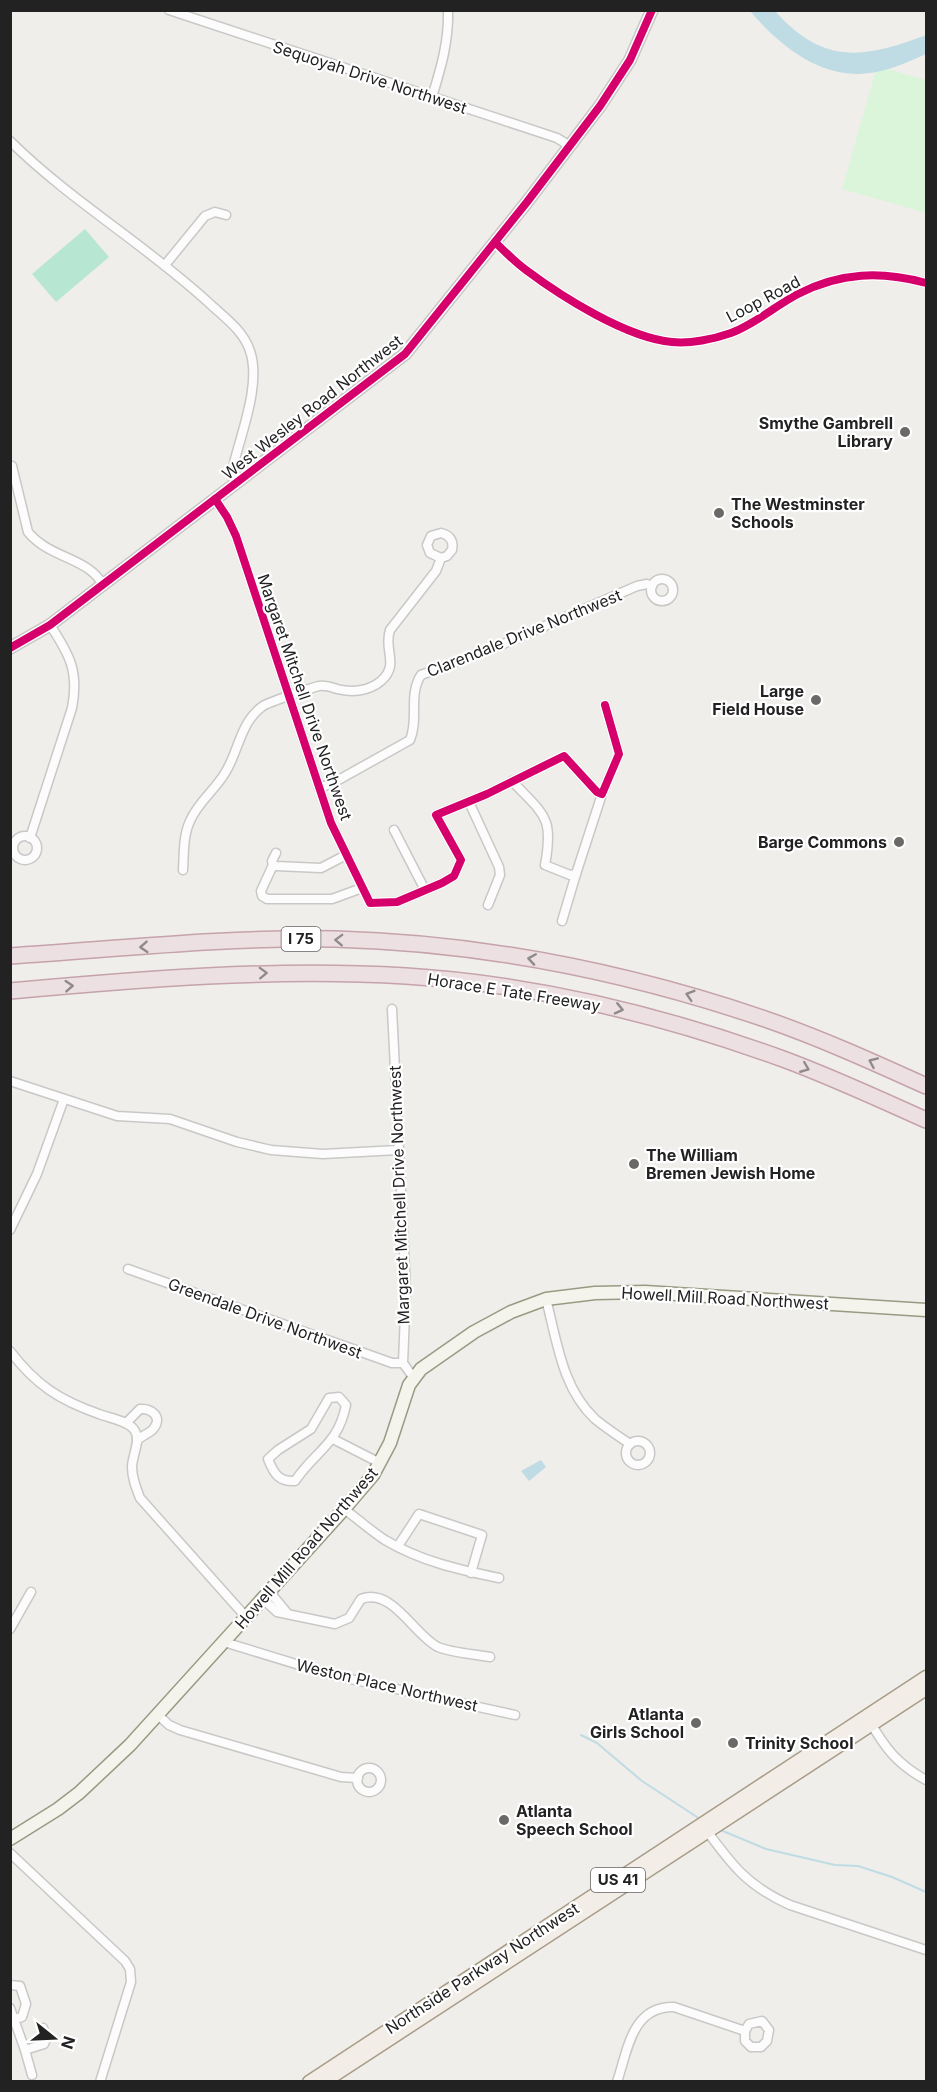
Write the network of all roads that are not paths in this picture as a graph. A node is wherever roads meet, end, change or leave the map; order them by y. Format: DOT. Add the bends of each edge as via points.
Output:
graph roads {
  1 [pos="169,10"];
  2 [pos="448,10"];
  3 [pos="652,10"];
  4 [pos="432,97"];
  5 [pos="10,141"];
  6 [pos="570,146"];
  7 [pos="226,215"];
  8 [pos="495,243"];
  9 [pos="165,265"];
  10 [pos="927,283"];
  11 [pos="12,466"];
  12 [pos="237,483"];
  13 [pos="215,499"];
  14 [pos="441,558"];
  15 [pos="103,585"];
  16 [pos="652,586"];
  17 [pos="50,625"];
  18 [pos="10,648"];
  19 [pos="290,697"];
  20 [pos="605,705"];
  21 [pos="512,781"];
  22 [pos="319,788"];
  23 [pos="602,794"];
  24 [pos="469,802"];
  25 [pos="394,830"];
  26 [pos="30,837"];
  27 [pos="276,853"];
  28 [pos="346,855"];
  29 [pos="273,865"];
  30 [pos="183,870"];
  31 [pos="576,874"];
  32 [pos="363,888"];
  33 [pos="425,890"];
  34 [pos="489,905"];
  35 [pos="562,921"];
  36 [pos="10,956"];
  37 [pos="10,991"];
  38 [pos="392,1009"];
  39 [pos="10,1081"];
  40 [pos="927,1086"];
  41 [pos="63,1099"];
  42 [pos="927,1120"];
  43 [pos="398,1150"];
  44 [pos="10,1230"];
  45 [pos="128,1269"];
  46 [pos="546,1299"];
  47 [pos="927,1310"];
  48 [pos="10,1351"];
  49 [pos="404,1364"];
  50 [pos="413,1377"];
  51 [pos="126,1423"];
  52 [pos="333,1439"];
  53 [pos="138,1440"];
  54 [pos="630,1444"];
  55 [pos="380,1462"];
  56 [pos="344,1509"];
  57 [pos="398,1546"];
  58 [pos="471,1573"];
  59 [pos="499,1578"];
  60 [pos="31,1592"];
  61 [pos="266,1595"];
  62 [pos="246,1617"];
  63 [pos="10,1629"];
  64 [pos="224,1642"];
  65 [pos="490,1657"];
  66 [pos="927,1677"];
  67 [pos="927,1689"];
  68 [pos="158,1715"];
  69 [pos="515,1715"];
  70 [pos="870,1721"];
  71 [pos="358,1778"];
  72 [pos="927,1780"];
  73 [pos="705,1828"];
  74 [pos="10,1839"];
  75 [pos="10,1853"];
  76 [pos="927,1950"];
  77 [pos="10,1985"];
  78 [pos="10,2008"];
  79 [pos="14,2019"];
  80 [pos="43,2028"];
  81 [pos="745,2031"];
  82 [pos="25,2050"];
  83 [pos="32,2075"];
  84 [pos="100,2082"];
  85 [pos="309,2082"];
  86 [pos="324,2082"];
  87 [pos="617,2082"];
  1 -- 4 [label="street, Sequoyah Drive Northwest"];
  2 -- 4 [label="street" via="445,56"];
  3 -- 6 [label="street, West Wesley Road Northwest" via="630,60"];
  4 -- 6 [label="street, Sequoyah Drive Northwest" via="557,138"];
  5 -- 9 [label="street"];
  6 -- 8 [label="street, West Wesley Road Northwest"];
  7 -- 9 [label="street" via="215,212 205,216"];
  8 -- 10 [label="street, Loop Road" via="525,270 584,307 632,333 672,342 731,333 798,294 837,278 905,277"];
  8 -- 12 [label="street, West Wesley Road Northwest" via="405,354"];
  9 -- 12 [label="street" via="235,326 250,351 252,386 234,463"];
  11 -- 15 [label="street" via="28,532 55,553 94,571"];
  12 -- 13 [label="street, West Wesley Road Northwest"];
  13 -- 15 [label="street, West Wesley Road Northwest"];
  13 -- 19 [label="street, Margaret Mitchell Drive Northwest" via="236,536"];
  14 -- 19 [label="street" via="436,571 390,630 387,638 391,660 380,681 367,689 352,691 328,686"];
  15 -- 17 [label="street, West Wesley Road Northwest"];
  16 -- 22 [label="street, Clarendale Drive Northwest" via="638,586 421,675 414,692 410,740"];
  17 -- 18 [label="street, West Wesley Road Northwest"];
  17 -- 26 [label="street" via="71,659 75,693"];
  19 -- 22 [label="street, Margaret Mitchell Drive Northwest"];
  19 -- 30 [label="street" via="264,706 246,724 226,772 190,821"];
  20 -- 23 [label="street" via="619,754"];
  21 -- 23 [label="street" via="564,756"];
  21 -- 24 [label="street"];
  21 -- 31 [label="street" via="543,814 548,826 544,865"];
  22 -- 28 [label="street, Margaret Mitchell Drive Northwest"];
  23 -- 31 [label="street"];
  24 -- 33 [label="street" via="436,815 461,860 454,876"];
  24 -- 34 [label="street" via="499,867 500,875"];
  25 -- 33 [label="street"];
  27 -- 29 [label="street"];
  28 -- 29 [label="street" via="321,868"];
  28 -- 32 [label="street, Margaret Mitchell Drive Northwest"];
  29 -- 32 [label="street" via="261,891 267,899 332,899"];
  31 -- 35 [label="street"];
  32 -- 33 [label="street, Margaret Mitchell Drive Northwest" via="370,903 397,902"];
  40 -- 36 [label="highway, Horace E Tate Freeway / I 75, one-way" via="829,1043 667,988 492,952 371,941 291,939"];
  37 -- 42 [label="highway, Horace E Tate Freeway / I 75, one-way" via="295,972 474,982 584,1001 671,1023 785,1060"];
  38 -- 43 [label="street, Margaret Mitchell Drive Northwest"];
  39 -- 41 [label="street"];
  41 -- 43 [label="street" via="117,1116 170,1119 237,1142 286,1152"];
  41 -- 44 [label="street" via="38,1174"];
  43 -- 49 [label="street, Margaret Mitchell Drive Northwest" via="406,1290"];
  45 -- 49 [label="street, Greendale Drive Northwest"];
  46 -- 47 [label="main road, Howell Mill Road Northwest" via="645,1292"];
  46 -- 50 [label="main road, Howell Mill Road Northwest" via="474,1332"];
  46 -- 54 [label="street" via="564,1370 574,1393 594,1418"];
  48 -- 51 [label="street" via="23,1368 55,1395"];
  49 -- 50 [label="street"];
  50 -- 55 [label="main road, Howell Mill Road Northwest"];
  51 -- 53 [label="street" via="134,1429"];
  51 -- 53 [label="street" via="140,1409 154,1413 155,1428"];
  52 -- 52 [label="street" via="296,1481 285,1481 274,1474 268,1459 311,1429 329,1398 339,1397 346,1405"];
  52 -- 55 [label="street"];
  53 -- 62 [label="street" via="132,1470 140,1498"];
  55 -- 56 [label="main road, Howell Mill Road Northwest"];
  56 -- 57 [label="street"];
  56 -- 61 [label="main road, Howell Mill Road Northwest"];
  57 -- 58 [label="street" via="421,1558"];
  57 -- 58 [label="street" via="419,1514 482,1535"];
  58 -- 59 [label="street"];
  60 -- 63 [label="street"];
  61 -- 62 [label="main road, Howell Mill Road Northwest"];
  61 -- 65 [label="street" via="288,1614 335,1624 349,1618 361,1599 372,1597 391,1604 439,1647"];
  62 -- 64 [label="main road, Howell Mill Road Northwest"];
  64 -- 68 [label="main road, Howell Mill Road Northwest"];
  64 -- 69 [label="street, Weston Place Northwest" via="332,1675"];
  66 -- 70 [label="main road, Northside Parkway Northwest / US 41"];
  67 -- 70 [label="main road, Northside Parkway Northwest / US 41"];
  68 -- 71 [label="street" via="180,1730 341,1777"];
  68 -- 74 [label="main road, Howell Mill Road Northwest" via="79,1793"];
  70 -- 72 [label="street" via="894,1757"];
  70 -- 73 [label="main road, Northside Parkway Northwest / US 41"];
  73 -- 76 [label="street" via="742,1876 770,1896"];
  73 -- 85 [label="main road, Northside Parkway Northwest / US 41"];
  73 -- 86 [label="main road, Northside Parkway Northwest / US 41"];
  75 -- 84 [label="street" via="130,1969 131,1982"];
  77 -- 79 [label="street" via="20,1986 26,2004 22,2017"];
  78 -- 79 [label="street"];
  79 -- 82 [label="street"];
  80 -- 82 [label="street" via="44,2044"];
  81 -- 87 [label="street" via="674,2007 653,2010 637,2026"];
  82 -- 83 [label="street"];
}
